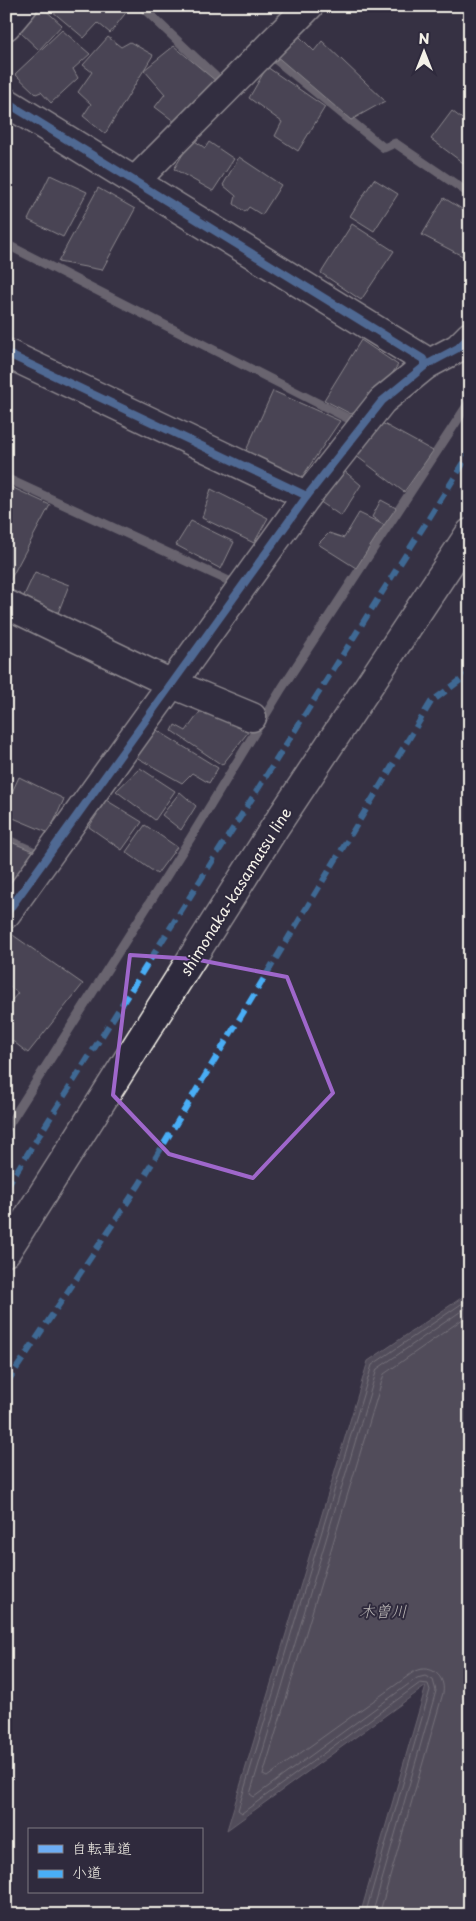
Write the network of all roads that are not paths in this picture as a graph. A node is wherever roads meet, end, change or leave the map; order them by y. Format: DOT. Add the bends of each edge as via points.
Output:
graph roads {
  1 [pos="23,6"];
  2 [pos="309,6"];
  3 [pos="6,26"];
  4 [pos="6,102"];
  5 [pos="136,180"];
  6 [pos="470,336"];
  7 [pos="6,354"];
  8 [pos="426,365"];
  9 [pos="307,496"];
  10 [pos="470,532"];
  11 [pos="6,604"];
  12 [pos="170,684"];
  13 [pos="252,717"];
  14 [pos="6,914"];
  15 [pos="6,1252"];
  1 -- 3 [label="street"];
  2 -- 5 [label="street"];
  4 -- 5 [label="street"];
  5 -- 8 [label="street" via="423,359"];
  6 -- 8 [label="street" via="458,348"];
  7 -- 9 [label="street"];
  8 -- 9 [label="street" via="382,401"];
  9 -- 12 [label="street"];
  10 -- 15 [label="street, shimonaka-kasamatsu line" via="275,827"];
  11 -- 12 [label="street"];
  12 -- 13 [label="street"];
  12 -- 14 [label="street"];
}
